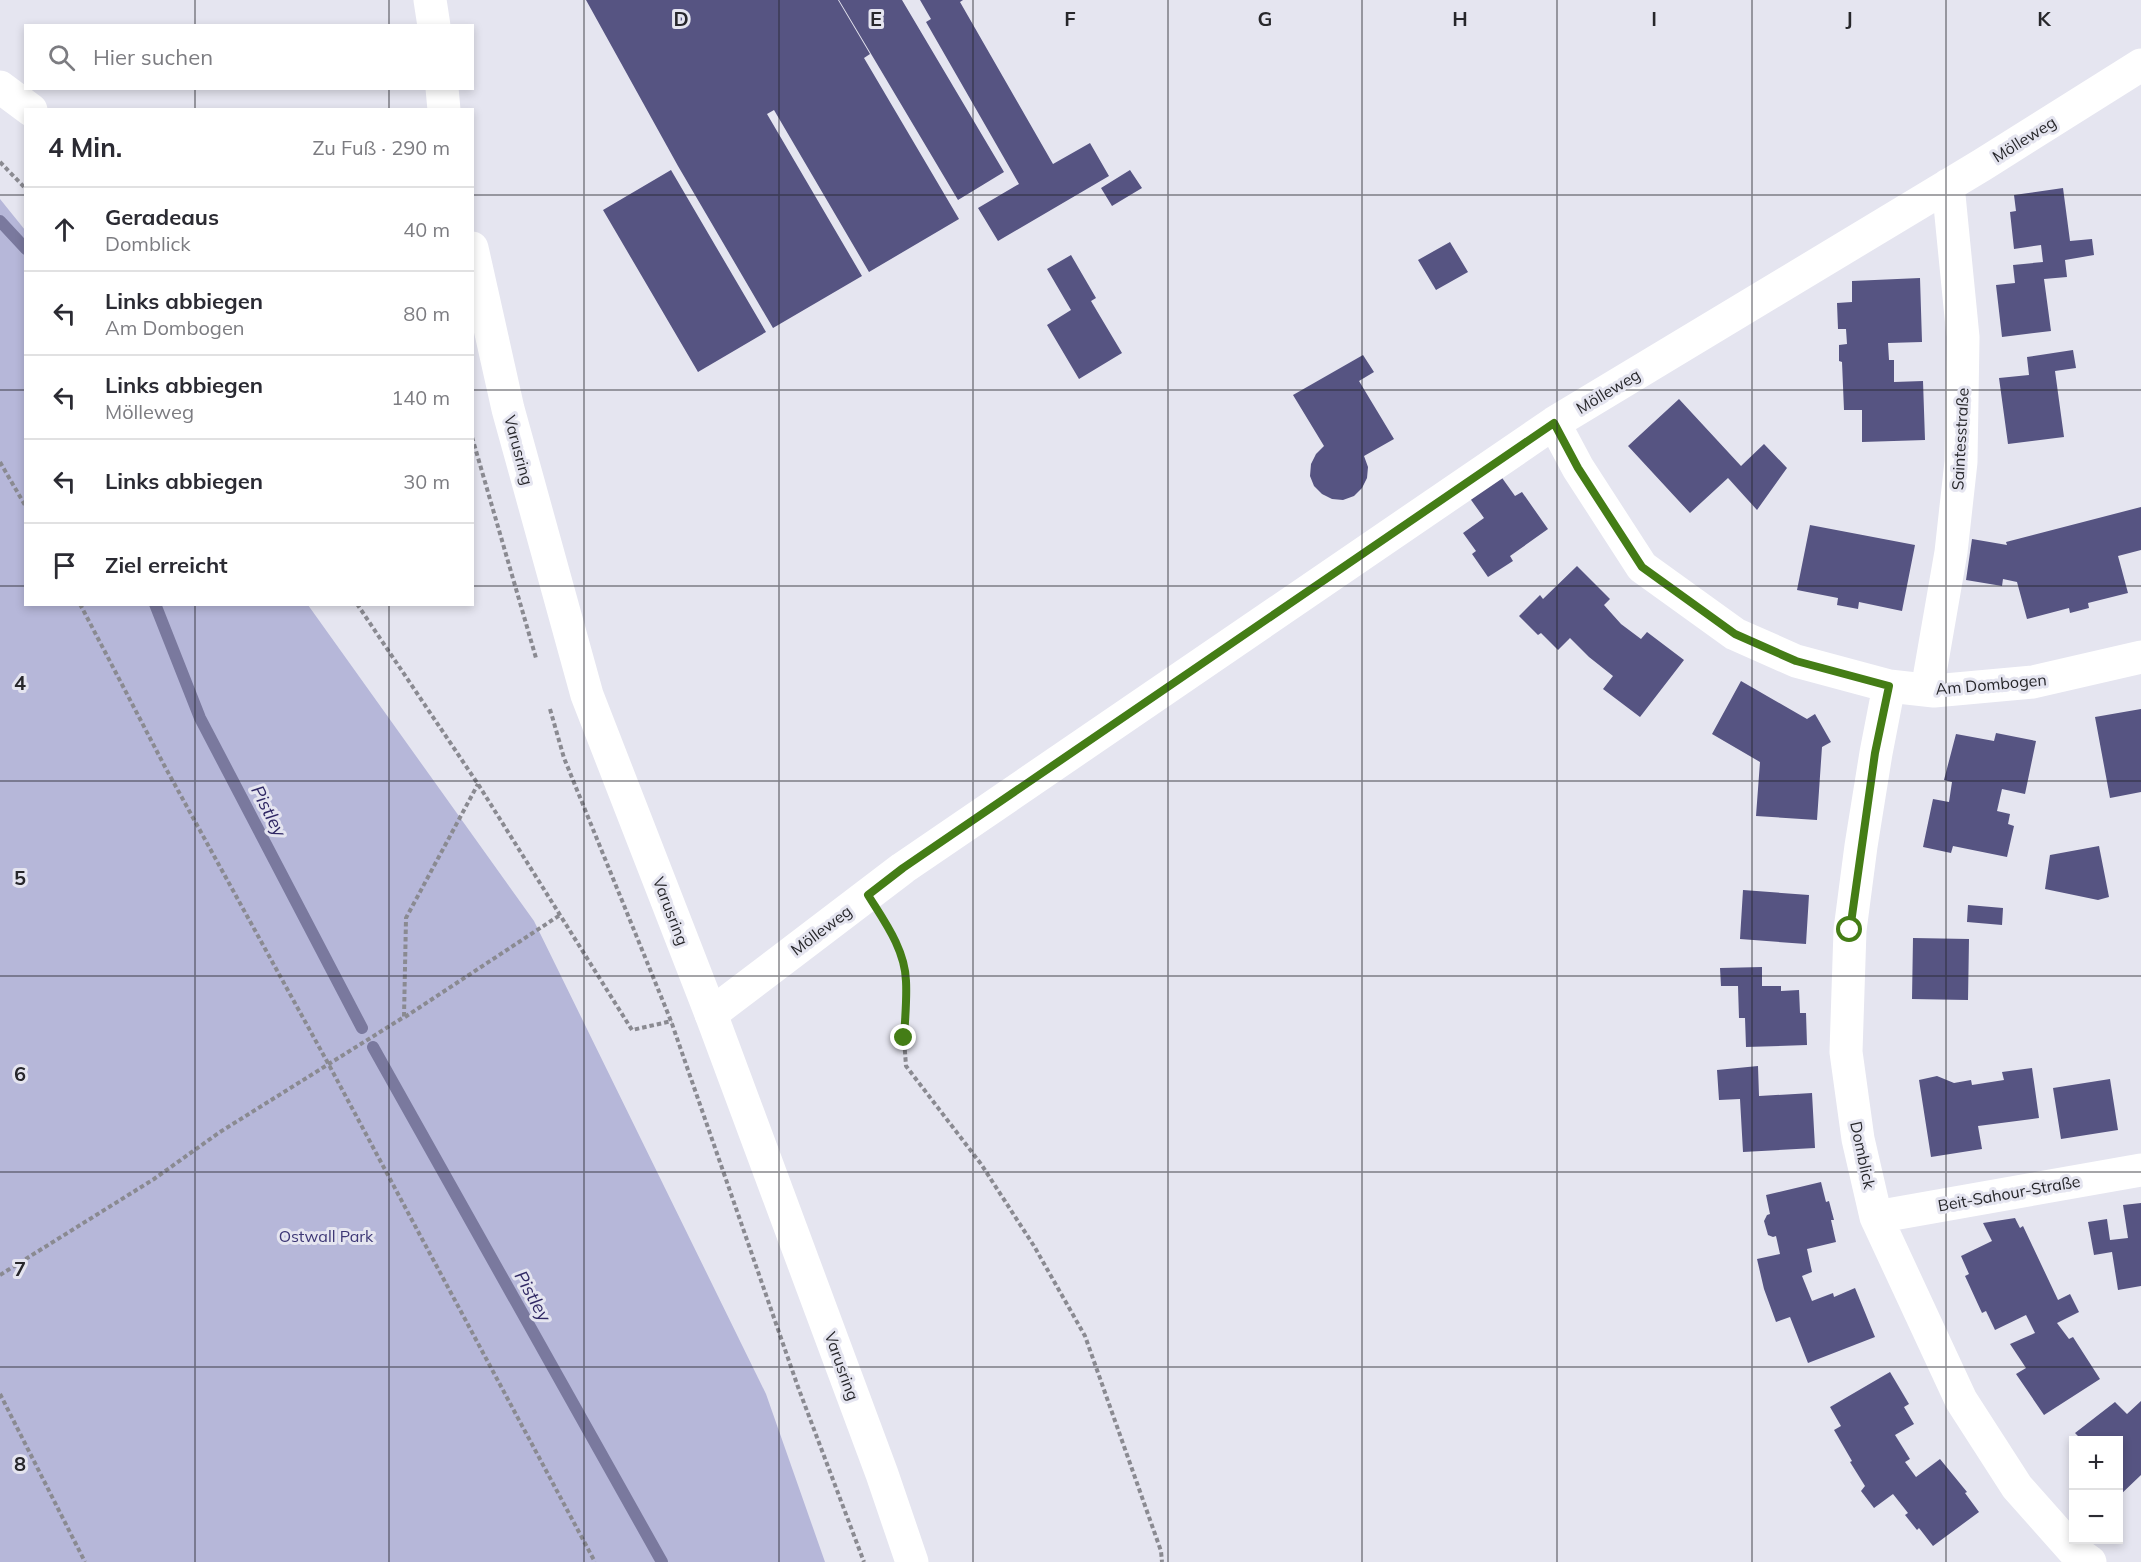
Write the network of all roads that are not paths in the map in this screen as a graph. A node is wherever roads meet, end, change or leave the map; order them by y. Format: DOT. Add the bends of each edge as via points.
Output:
graph roads {
  1 [pos="430,0"];
  2 [pos="434,24"];
  3 [pos="2141,65"];
  4 [pos="0,87"];
  5 [pos="442,90"];
  6 [pos="28,108"];
  7 [pos="444,108"];
  8 [pos="1948,186"];
  9 [pos="474,257"];
  10 [pos="1554,423"];
  11 [pos="2141,657"];
  12 [pos="1889,686"];
  13 [pos="1927,690"];
  14 [pos="711,1014"];
  15 [pos="2141,1170"];
  16 [pos="1876,1217"];
  17 [pos="912,1562"];
  18 [pos="2090,1562"];
  1 -- 2 [label="street"];
  3 -- 8 [label="street, Mölleweg"];
  4 -- 6 [label="street"];
  5 -- 7 [label="street"];
  8 -- 10 [label="street, Mölleweg"];
  8 -- 13 [label="street, Saintesstraße" via="1963,337 1961,462 1951,552"];
  9 -- 14 [label="street, Varusring" via="508,409 587,695"];
  10 -- 12 [label="street, Am Dombogen" via="1642,567 1735,634 1796,661"];
  10 -- 14 [label="street, Mölleweg" via="903,868"];
  11 -- 13 [label="street, Am Dombogen" via="2033,682"];
  12 -- 13 [label="street, Am Dombogen"];
  12 -- 16 [label="street, Domblick" via="1862,834 1850,930 1846,1052 1858,1139"];
  14 -- 17 [label="street, Varusring"];
  15 -- 16 [label="street, Beit-Sahour-Straße"];
  16 -- 18 [label="street, Domblick" via="1961,1400 2017,1487 2073,1550"];
}
